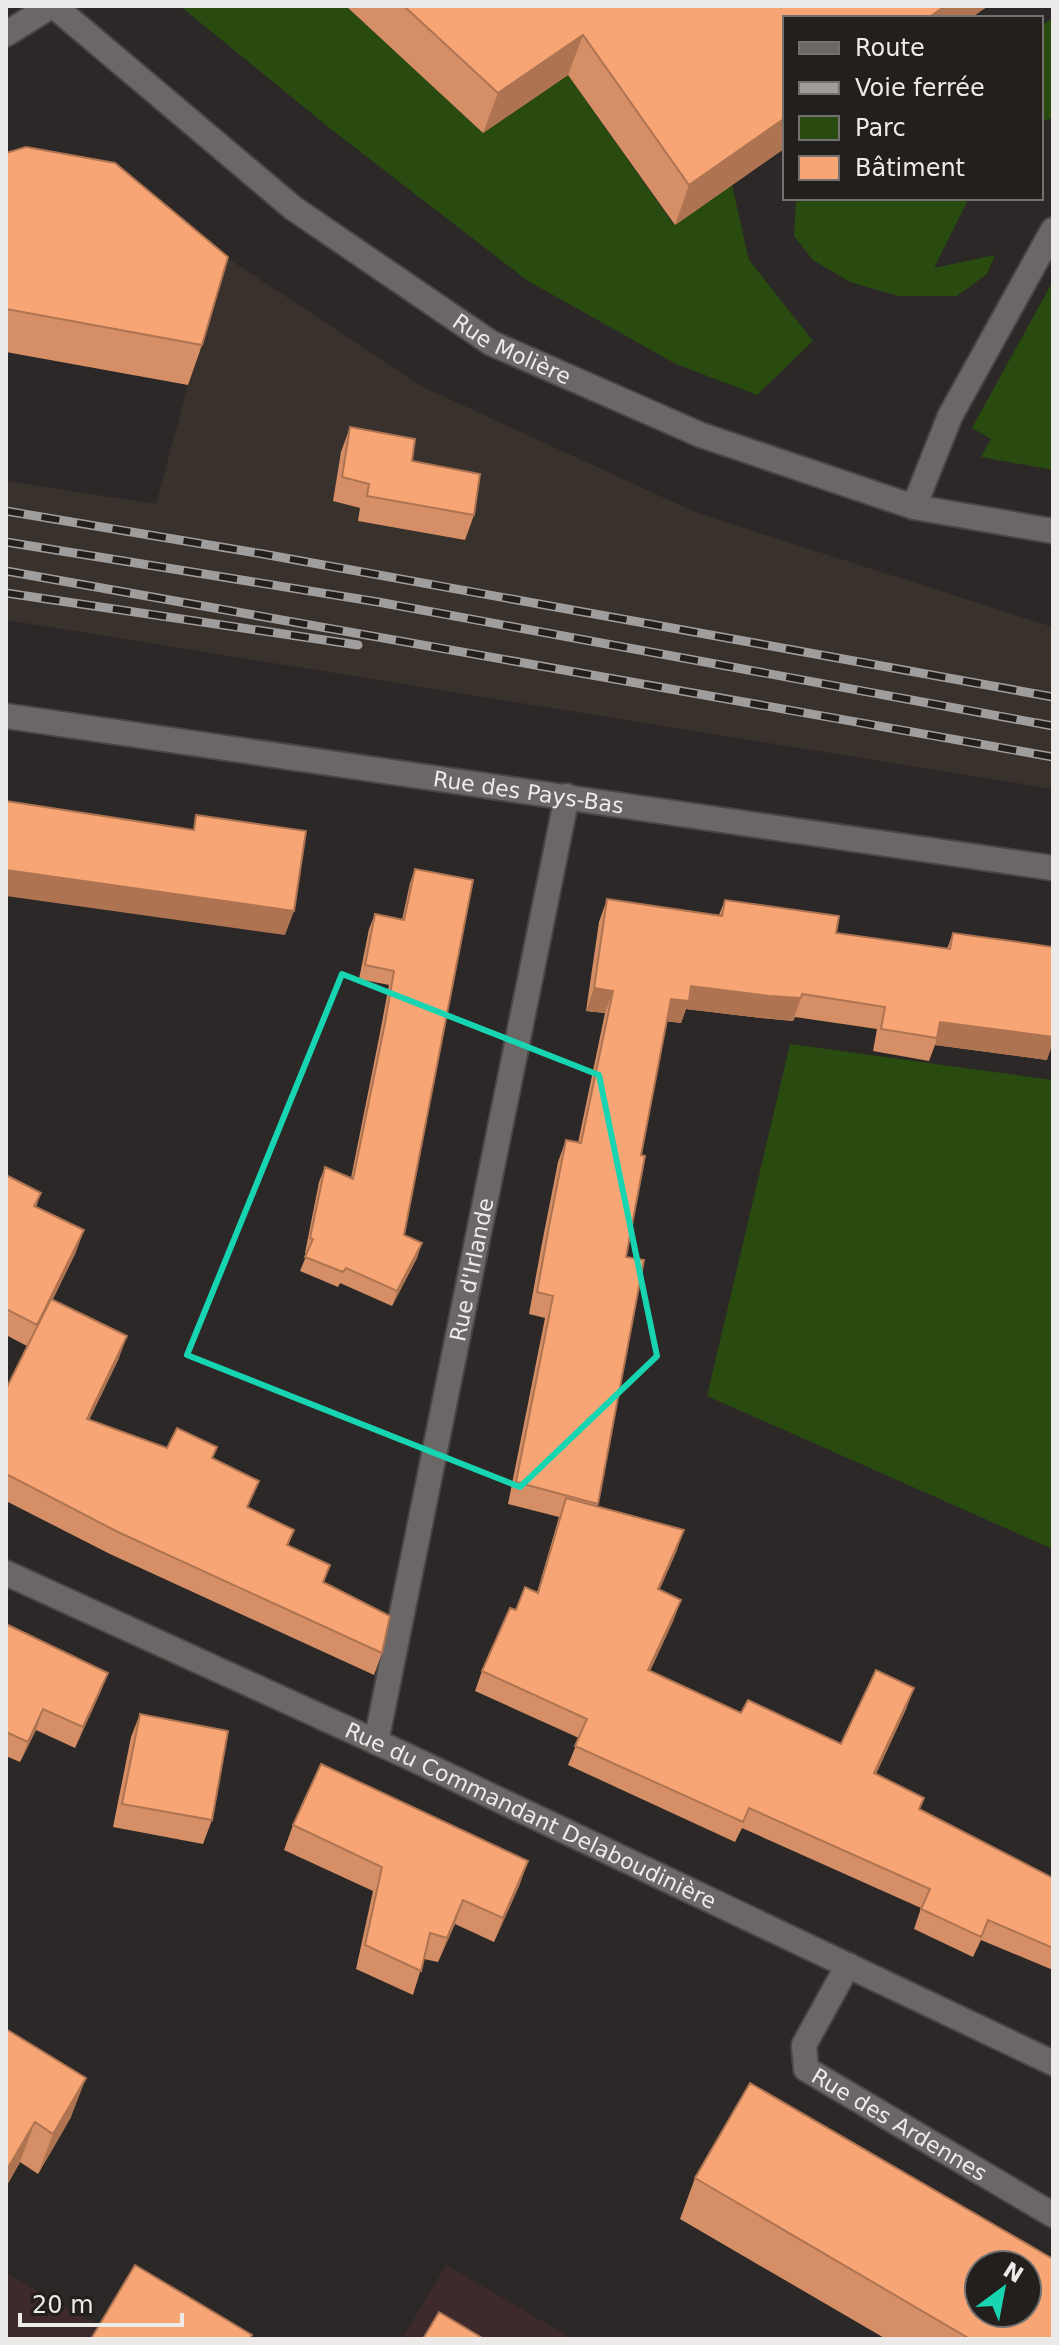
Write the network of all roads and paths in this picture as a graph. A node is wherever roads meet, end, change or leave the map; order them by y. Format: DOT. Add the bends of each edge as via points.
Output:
graph roads {
  1 [pos="53,6"];
  2 [pos="6,34"];
  3 [pos="1053,230"];
  4 [pos="914,507"];
  5 [pos="1053,531"];
  6 [pos="6,716"];
  7 [pos="567,796"];
  8 [pos="1053,868"];
  9 [pos="6,1573"];
  10 [pos="376,1742"];
  11 [pos="848,1965"];
  12 [pos="1053,2063"];
  13 [pos="1053,2215"];
  1 -- 2 [label="street"];
  1 -- 4 [label="street, Rue Molière" via="293,208 491,343 701,435"];
  3 -- 4 [label="street" via="950,416"];
  4 -- 5 [label="street, Rue Molière"];
  6 -- 7 [label="street, Rue des Pays-Bas"];
  7 -- 8 [label="street, Rue des Pays-Bas"];
  7 -- 10 [label="street, Rue d'Irlande"];
  9 -- 10 [label="street, Rue du Commandant Delaboudinière"];
  10 -- 11 [label="street, Rue du Commandant Delaboudinière"];
  11 -- 12 [label="street, Rue du Commandant Delaboudinière"];
  11 -- 13 [label="street, Rue des Ardennes" via="804,2045 806,2069"];
}
